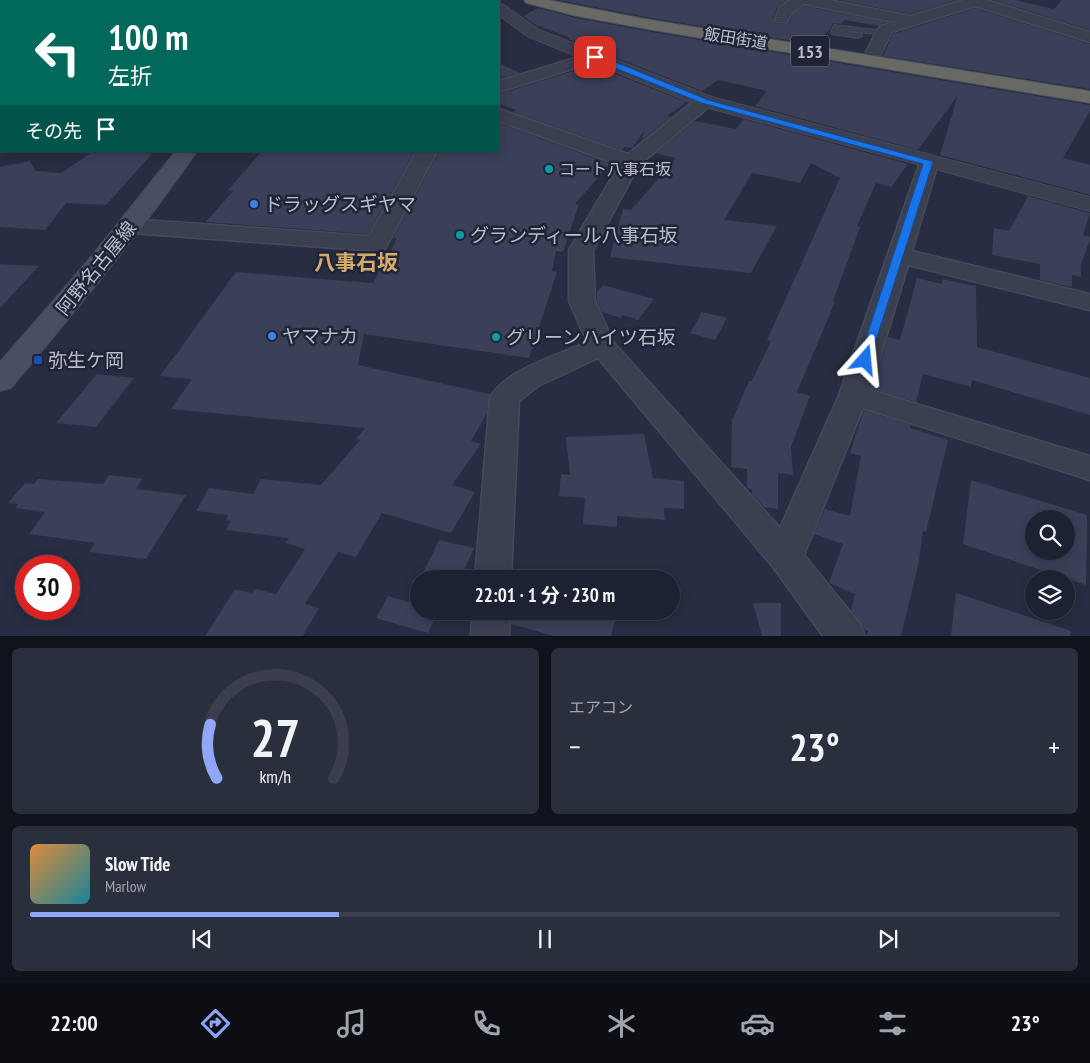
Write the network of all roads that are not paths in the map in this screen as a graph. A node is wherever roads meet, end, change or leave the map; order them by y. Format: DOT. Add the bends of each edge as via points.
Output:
graph roads {
  1 [pos="531,0"];
  2 [pos="564,0"];
  3 [pos="800,0"];
  4 [pos="806,0"];
  5 [pos="976,0"];
  6 [pos="500,9"];
  7 [pos="782,19"];
  8 [pos="912,21"];
  9 [pos="884,33"];
  10 [pos="858,36"];
  11 [pos="1090,37"];
  12 [pos="874,52"];
  13 [pos="595,57"];
  14 [pos="1090,86"];
  15 [pos="500,87"];
  16 [pos="1090,97"];
  17 [pos="705,101"];
  18 [pos="500,115"];
  19 [pos="186,152"];
  20 [pos="426,152"];
  21 [pos="631,162"];
  22 [pos="928,162"];
  23 [pos="1090,204"];
  24 [pos="131,226"];
  25 [pos="898,255"];
  26 [pos="1090,302"];
  27 [pos="602,346"];
  28 [pos="0,382"];
  29 [pos="854,395"];
  30 [pos="1090,468"];
  31 [pos="785,557"];
  32 [pos="495,570"];
  33 [pos="491,620"];
  34 [pos="490,636"];
  35 [pos="846,636"];
  1 -- 16 [label="highway, 飯田街道 / 153" via="637,22"];
  2 -- 12 [label="highway, 飯田街道 / 153"];
  3 -- 7 [label="street" via="785,10"];
  4 -- 8 [label="street"];
  5 -- 8 [label="street"];
  5 -- 11 [label="street"];
  6 -- 13 [label="street" via="534,33"];
  8 -- 9 [label="street" via="886,29"];
  9 -- 10 [label="lane" via="838,27 835,32"];
  9 -- 12 [label="street"];
  12 -- 14 [label="highway, 飯田街道 / 153"];
  13 -- 15 [label="street"];
  13 -- 17 [label="street"];
  17 -- 21 [label="street"];
  17 -- 22 [label="street"];
  18 -- 21 [label="street"];
  19 -- 24 [label="main road, 阿野名古屋線"];
  20 -- 24 [label="street" via="377,244"];
  21 -- 27 [label="street" via="581,250 582,301"];
  22 -- 23 [label="street"];
  22 -- 25 [label="street"];
  24 -- 28 [label="main road, 阿野名古屋線"];
  25 -- 26 [label="street"];
  25 -- 29 [label="street"];
  27 -- 31 [label="street"];
  27 -- 32 [label="street" via="528,379 505,397"];
  29 -- 30 [label="street"];
  29 -- 31 [label="street"];
  31 -- 35 [label="street"];
  33 -- 34 [label="street"];
}
